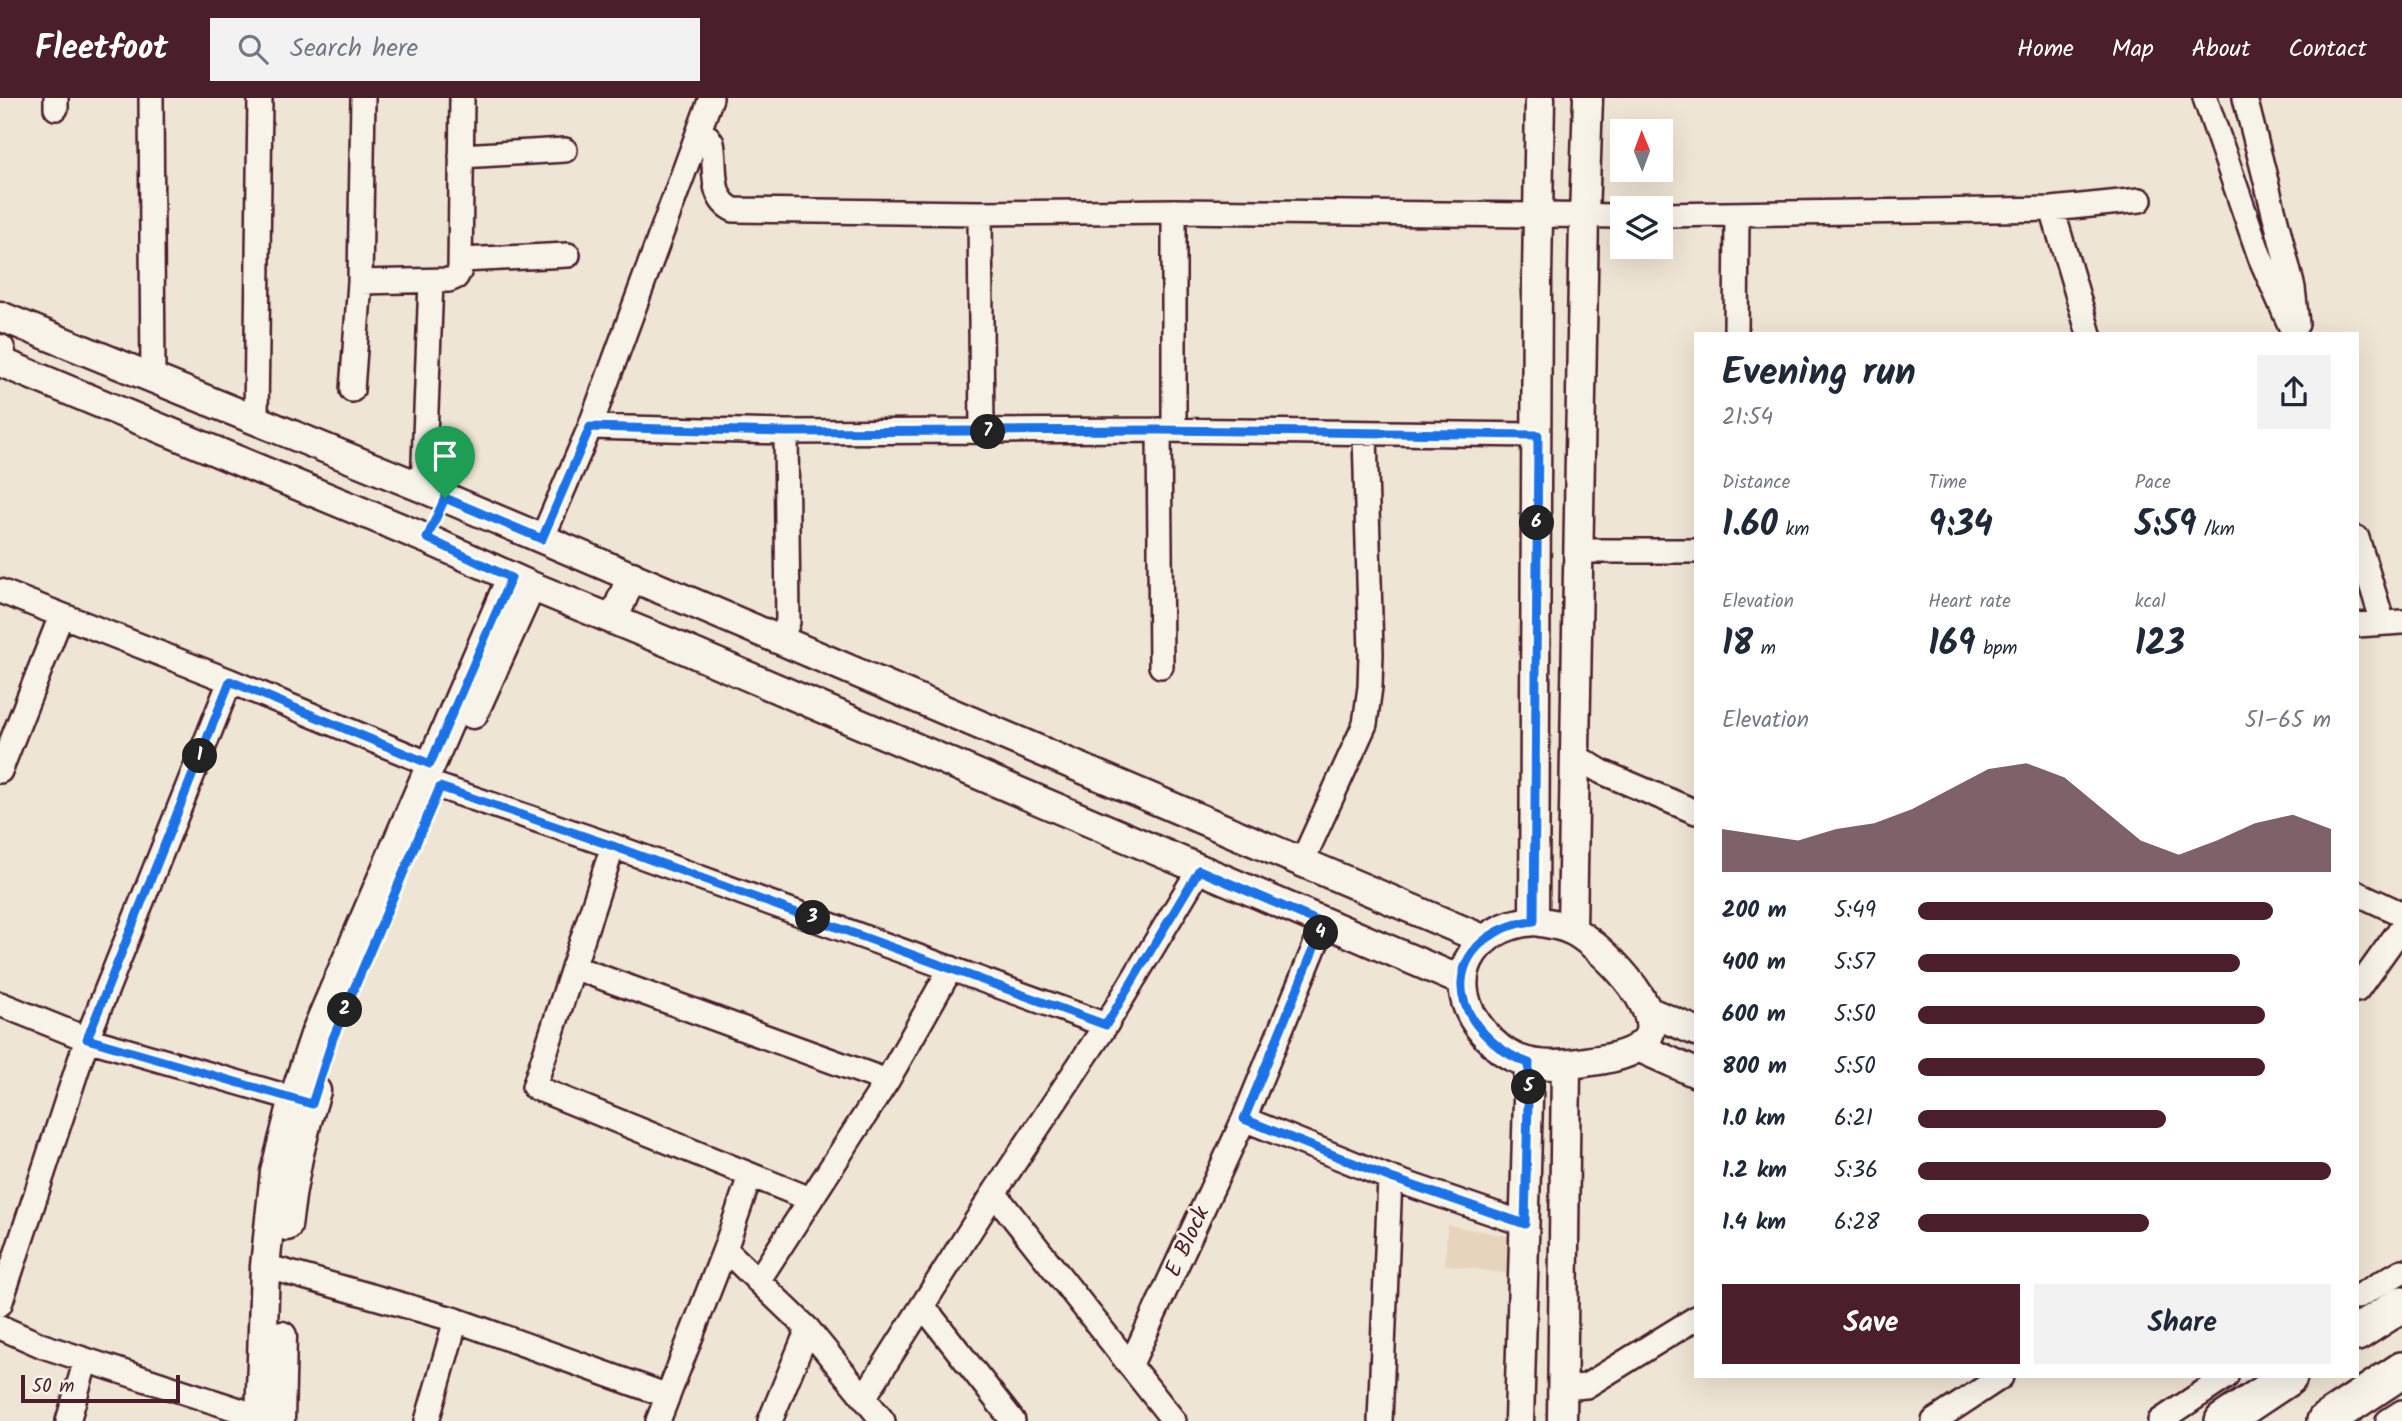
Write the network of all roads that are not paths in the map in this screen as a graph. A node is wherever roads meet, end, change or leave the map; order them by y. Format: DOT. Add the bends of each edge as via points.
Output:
graph roads {
  1 [pos="151,98"];
  2 [pos="260,98"];
  3 [pos="363,98"];
  4 [pos="462,98"];
  5 [pos="711,98"];
  6 [pos="1540,98"];
  7 [pos="1588,98"];
  8 [pos="2205,98"];
  9 [pos="2245,98"];
  10 [pos="699,132"];
  11 [pos="565,150"];
  12 [pos="461,156"];
  13 [pos="2140,200"];
  14 [pos="2052,209"];
  15 [pos="1174,211"];
  16 [pos="980,214"];
  17 [pos="1673,215"];
  18 [pos="1737,215"];
  19 [pos="1538,216"];
  20 [pos="1584,216"];
  21 [pos="1610,216"];
  22 [pos="568,255"];
  23 [pos="462,260"];
  24 [pos="431,281"];
  25 [pos="360,282"];
  26 [pos="0,316"];
  27 [pos="1736,332"];
  28 [pos="2088,332"];
  29 [pos="2295,332"];
  30 [pos="2296,332"];
  31 [pos="0,349"];
  32 [pos="153,377"];
  33 [pos="352,390"];
  34 [pos="256,419"];
  35 [pos="590,427"];
  36 [pos="1167,430"];
  37 [pos="786,432"];
  38 [pos="982,432"];
  39 [pos="1365,434"];
  40 [pos="1538,435"];
  41 [pos="434,493"];
  42 [pos="427,538"];
  43 [pos="542,539"];
  44 [pos="2359,543"];
  45 [pos="1579,551"];
  46 [pos="1694,551"];
  47 [pos="632,576"];
  48 [pos="521,582"];
  49 [pos="0,591"];
  50 [pos="705,608"];
  51 [pos="61,616"];
  52 [pos="612,620"];
  53 [pos="2393,622"];
  54 [pos="2359,625"];
  55 [pos="780,641"];
  56 [pos="682,648"];
  57 [pos="1161,666"];
  58 [pos="230,681"];
  59 [pos="1574,756"];
  60 [pos="0,771"];
  61 [pos="435,776"];
  62 [pos="1694,811"];
  63 [pos="613,846"];
  64 [pos="1302,862"];
  65 [pos="1199,870"];
  66 [pos="2359,894"];
  67 [pos="2402,914"];
  68 [pos="1534,921"];
  69 [pos="1324,924"];
  70 [pos="2402,927"];
  71 [pos="1572,930"];
  72 [pos="1485,940"];
  73 [pos="573,967"];
  74 [pos="951,968"];
  75 [pos="1462,981"];
  76 [pos="2359,987"];
  77 [pos="0,1004"];
  78 [pos="1647,1011"];
  79 [pos="1106,1025"];
  80 [pos="1694,1030"];
  81 [pos="87,1039"];
  82 [pos="1638,1047"];
  83 [pos="1529,1063"];
  84 [pos="1566,1065"];
  85 [pos="1694,1072"];
  86 [pos="887,1081"];
  87 [pos="303,1101"];
  88 [pos="1244,1119"];
  89 [pos="750,1176"];
  90 [pos="1391,1178"];
  91 [pos="994,1194"];
  92 [pos="810,1199"];
  93 [pos="1525,1224"];
  94 [pos="725,1249"];
  95 [pos="274,1269"];
  96 [pos="2402,1272"];
  97 [pos="758,1281"];
  98 [pos="0,1304"];
  99 [pos="2402,1304"];
  100 [pos="923,1306"];
  101 [pos="1694,1319"];
  102 [pos="456,1320"];
  103 [pos="2359,1321"];
  104 [pos="2359,1322"];
  105 [pos="0,1327"];
  106 [pos="808,1329"];
  107 [pos="86,1360"];
  108 [pos="1131,1364"];
  109 [pos="2402,1370"];
  110 [pos="1999,1378"];
  111 [pos="2224,1378"];
  112 [pos="2288,1378"];
  113 [pos="1563,1388"];
  114 [pos="668,1396"];
  115 [pos="864,1396"];
  116 [pos="2402,1412"];
  117 [pos="270,1420"];
  118 [pos="68,1421"];
  119 [pos="427,1421"];
  120 [pos="658,1421"];
  121 [pos="770,1421"];
  122 [pos="883,1421"];
  123 [pos="1013,1421"];
  124 [pos="1174,1421"];
  125 [pos="1380,1421"];
  126 [pos="1519,1421"];
  127 [pos="1562,1421"];
  128 [pos="1934,1421"];
  129 [pos="2160,1421"];
  130 [pos="2223,1421"];
  131 [pos="2325,1421"];
  132 [pos="2388,1421"];
  1 -- 32 [label="street"];
  2 -- 34 [label="street"];
  3 -- 25 [label="street"];
  4 -- 12 [label="street"];
  5 -- 10 [label="street"];
  6 -- 19 [label="street"];
  7 -- 20 [label="street"];
  8 -- 29 [label="street" via="2260,257"];
  9 -- 30 [label="street" via="2293,288"];
  10 -- 16 [label="street" via="712,143 718,194 734,210"];
  10 -- 35 [label="street"];
  11 -- 12 [label="street"];
  12 -- 23 [label="street"];
  13 -- 14 [label="street"];
  14 -- 18 [label="street"];
  14 -- 28 [label="street"];
  15 -- 16 [label="street"];
  15 -- 19 [label="street"];
  15 -- 36 [label="street"];
  16 -- 38 [label="street"];
  17 -- 18 [label="street"];
  18 -- 27 [label="street"];
  19 -- 20 [label="street"];
  19 -- 40 [label="street"];
  20 -- 21 [label="street"];
  20 -- 45 [label="street"];
  22 -- 23 [label="street"];
  23 -- 24 [label="street" via="456,278"];
  24 -- 25 [label="street"];
  24 -- 41 [label="street"];
  25 -- 33 [label="street"];
  26 -- 32 [label="street"];
  31 -- 42 [label="street" via="3,363"];
  32 -- 34 [label="street"];
  34 -- 41 [label="street"];
  35 -- 37 [label="street"];
  35 -- 43 [label="street"];
  36 -- 38 [label="street"];
  36 -- 39 [label="street"];
  36 -- 57 [label="street"];
  37 -- 38 [label="street"];
  37 -- 55 [label="street" via="788,622"];
  39 -- 40 [label="street"];
  39 -- 64 [label="street" via="1371,653 1365,724"];
  40 -- 68 [label="street"];
  41 -- 42 [label="street"];
  41 -- 43 [label="street"];
  42 -- 48 [label="street"];
  43 -- 47 [label="street"];
  44 -- 53 [label="street"];
  45 -- 46 [label="street"];
  45 -- 59 [label="street"];
  47 -- 50 [label="street"];
  47 -- 52 [label="street"];
  48 -- 52 [label="street"];
  48 -- 61 [label="street"];
  49 -- 51 [label="street"];
  50 -- 55 [label="street"];
  50 -- 56 [label="street"];
  51 -- 58 [label="street"];
  51 -- 60 [label="street"];
  52 -- 56 [label="street"];
  53 -- 54 [label="street"];
  55 -- 64 [label="street"];
  56 -- 65 [label="street"];
  58 -- 61 [label="street"];
  58 -- 81 [label="street"];
  59 -- 62 [label="street"];
  59 -- 71 [label="street"];
  61 -- 63 [label="street"];
  61 -- 87 [label="street" via="316,1032"];
  63 -- 73 [label="street"];
  63 -- 74 [label="street"];
  64 -- 72 [label="street"];
  65 -- 69 [label="street"];
  65 -- 79 [label="street"];
  66 -- 67 [label="street"];
  68 -- 71 [label="street"];
  68 -- 72 [label="street" via="1506,926"];
  69 -- 75 [label="street"];
  69 -- 88 [label="street, E Block"];
  70 -- 76 [label="street"];
  71 -- 78 [label="street" via="1615,965"];
  72 -- 75 [label="street" via="1469,960"];
  73 -- 86 [label="street"];
  73 -- 89 [label="street" via="534,1087"];
  74 -- 79 [label="street"];
  74 -- 86 [label="street"];
  75 -- 83 [label="street" via="1466,1003 1479,1028 1508,1055"];
  77 -- 81 [label="street"];
  78 -- 80 [label="street"];
  78 -- 82 [label="street" via="1650,1031"];
  79 -- 91 [label="street"];
  81 -- 87 [label="street"];
  81 -- 98 [label="street"];
  82 -- 84 [label="street"];
  82 -- 85 [label="street"];
  83 -- 84 [label="street"];
  83 -- 93 [label="street"];
  84 -- 113 [label="street"];
  86 -- 92 [label="street"];
  87 -- 95 [label="street" via="275,1172"];
  88 -- 90 [label="street"];
  88 -- 108 [label="street, E Block"];
  89 -- 92 [label="street"];
  89 -- 94 [label="street"];
  90 -- 93 [label="street"];
  90 -- 125 [label="street"];
  91 -- 100 [label="street"];
  91 -- 108 [label="street"];
  92 -- 97 [label="street"];
  93 -- 126 [label="street"];
  94 -- 97 [label="street"];
  94 -- 114 [label="street"];
  95 -- 102 [label="street"];
  95 -- 117 [label="street"];
  96 -- 103 [label="street"];
  97 -- 106 [label="street"];
  99 -- 104 [label="main road"];
  100 -- 115 [label="street"];
  100 -- 123 [label="street"];
  101 -- 113 [label="street" via="1586,1386"];
  102 -- 114 [label="street"];
  102 -- 119 [label="street"];
  105 -- 107 [label="street"];
  106 -- 115 [label="street"];
  106 -- 121 [label="street"];
  107 -- 117 [label="street"];
  107 -- 118 [label="street"];
  108 -- 124 [label="street"];
  109 -- 131 [label="main road"];
  110 -- 128 [label="street"];
  111 -- 129 [label="street"];
  112 -- 130 [label="main road"];
  113 -- 127 [label="street"];
  114 -- 120 [label="street"];
  115 -- 122 [label="street"];
  116 -- 132 [label="street"];
}
